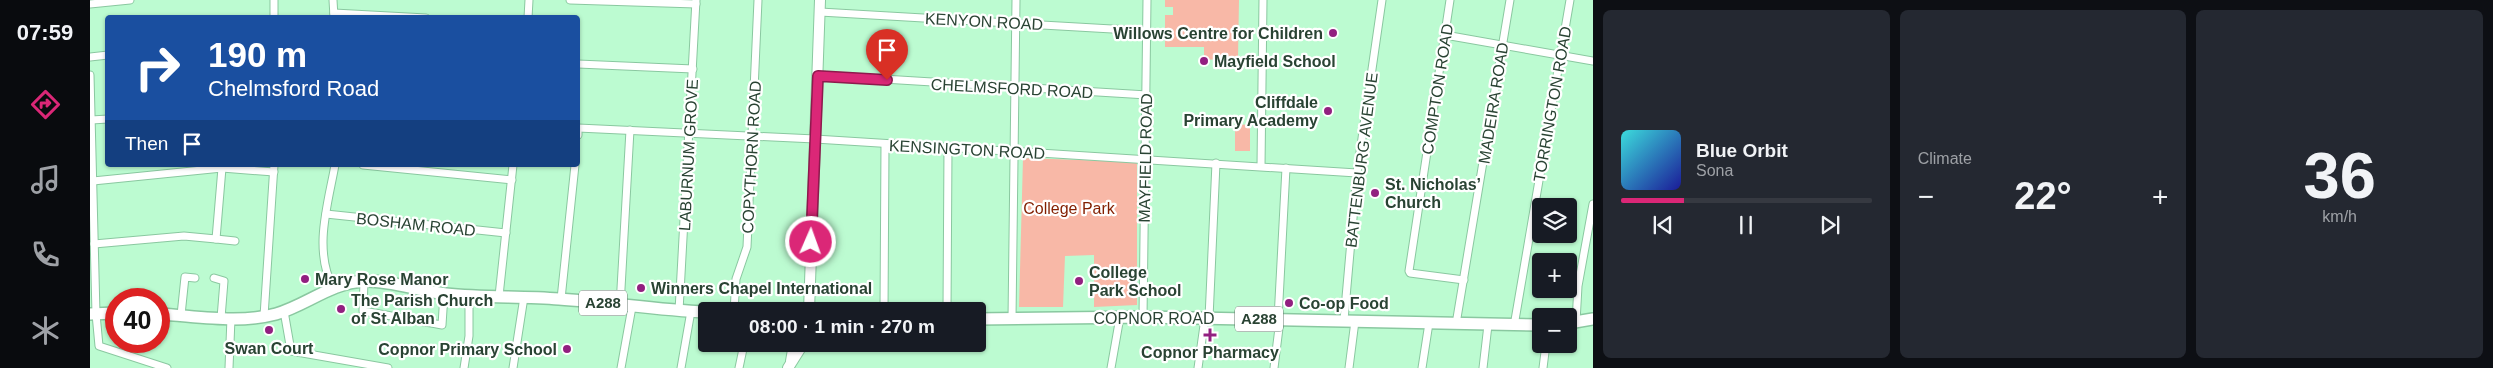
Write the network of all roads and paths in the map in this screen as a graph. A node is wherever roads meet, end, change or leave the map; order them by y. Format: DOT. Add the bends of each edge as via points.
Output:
graph roads {
  1 [pos="130,0"];
  2 [pos="274,0"];
  3 [pos="334,0"];
  4 [pos="529,0"];
  5 [pos="570,0"];
  6 [pos="758,0"];
  7 [pos="820,0"];
  8 [pos="1016,0"];
  9 [pos="1147,0"];
  10 [pos="1263,0"];
  11 [pos="1382,0"];
  12 [pos="1450,0"];
  13 [pos="1510,0"];
  14 [pos="1570,0"];
  15 [pos="696,2"];
  16 [pos="90,4"];
  17 [pos="820,12"];
  18 [pos="274,15"];
  19 [pos="334,15"];
  20 [pos="528,15"];
  21 [pos="1016,23"];
  22 [pos="1147,31"];
  23 [pos="1445,35"];
  24 [pos="1503,46"];
  25 [pos="105,55"];
  26 [pos="1560,56"];
  27 [pos="90,57"];
  28 [pos="1593,62"];
  29 [pos="580,64"];
  30 [pos="693,69"];
  31 [pos="90,75"];
  32 [pos="818,76"];
  33 [pos="1015,88"];
  34 [pos="1147,95"];
  35 [pos="105,118"];
  36 [pos="91,120"];
  37 [pos="580,128"];
  38 [pos="630,130"];
  39 [pos="689,132"];
  40 [pos="752,135"];
  41 [pos="815,139"];
  42 [pos="885,144"];
  43 [pos="91,148"];
  44 [pos="948,148"];
  45 [pos="1014,152"];
  46 [pos="1146,159"];
  47 [pos="1216,163"];
  48 [pos="1261,166"];
  49 [pos="335,167"];
  50 [pos="383,167"];
  51 [pos="513,167"];
  52 [pos="575,167"];
  53 [pos="222,168"];
  54 [pos="274,168"];
  55 [pos="1286,168"];
  56 [pos="1357,173"];
  57 [pos="512,180"];
  58 [pos="93,181"];
  59 [pos="1593,204"];
  60 [pos="326,214"];
  61 [pos="506,233"];
  62 [pos="216,239"];
  63 [pos="234,241"];
  64 [pos="94,244"];
  65 [pos="195,278"];
  66 [pos="214,278"];
  67 [pos="1464,280"];
  68 [pos="364,281"];
  69 [pos="333,287"];
  70 [pos="444,294"];
  71 [pos="469,295"];
  72 [pos="500,296"];
  73 [pos="524,297"];
  74 [pos="561,299"];
  75 [pos="735,302"];
  76 [pos="809,302"];
  77 [pos="884,302"];
  78 [pos="947,302"];
  79 [pos="620,306"];
  80 [pos="632,307"];
  81 [pos="1574,308"];
  82 [pos="284,311"];
  83 [pos="679,311"];
  84 [pos="691,311"];
  85 [pos="698,311"];
  86 [pos="93,314"];
  87 [pos="170,314"];
  88 [pos="181,315"];
  89 [pos="264,316"];
  90 [pos="1120,317"];
  91 [pos="1144,317"];
  92 [pos="226,318"];
  93 [pos="1207,318"];
  94 [pos="986,319"];
  95 [pos="1012,319"];
  96 [pos="1593,319"];
  97 [pos="1279,320"];
  98 [pos="1350,320"];
  99 [pos="1577,321"];
  100 [pos="1429,323"];
  101 [pos="1456,324"];
  102 [pos="1488,325"];
  103 [pos="1532,325"];
  104 [pos="1514,326"];
  105 [pos="742,352"];
  106 [pos="794,352"];
  107 [pos="798,352"];
  108 [pos="1545,353"];
  109 [pos="790,365"];
  110 [pos="167,368"];
  111 [pos="229,368"];
  112 [pos="388,368"];
  113 [pos="464,368"];
  114 [pos="513,368"];
  115 [pos="621,368"];
  116 [pos="681,368"];
  117 [pos="739,368"];
  118 [pos="1111,368"];
  119 [pos="1198,368"];
  120 [pos="1274,368"];
  121 [pos="1349,368"];
  122 [pos="1422,368"];
  123 [pos="1483,368"];
  124 [pos="1543,368"];
  1 -- 16 [label="street"];
  2 -- 18 [label="street"];
  3 -- 19 [label="street"];
  4 -- 20 [label="street"];
  5 -- 15 [label="street"];
  6 -- 40 [label="street, COPYTHORN ROAD"];
  7 -- 17 [label="street"];
  8 -- 21 [label="street"];
  9 -- 22 [label="street, MAYFIELD ROAD"];
  10 -- 48 [label="street"];
  11 -- 56 [label="street, BATTENBURG AVENUE"];
  12 -- 23 [label="street, COMPTON ROAD"];
  13 -- 24 [label="street, MADEIRA ROAD"];
  14 -- 26 [label="street, TORRINGTON ROAD"];
  15 -- 30 [label="street, LABURNUM GROVE"];
  17 -- 21 [label="street, KENYON ROAD"];
  17 -- 32 [label="street"];
  21 -- 22 [label="street, KENYON ROAD"];
  21 -- 33 [label="street"];
  22 -- 34 [label="street, MAYFIELD ROAD"];
  23 -- 24 [label="street"];
  23 -- 67 [label="street, COMPTON ROAD" via="1408,271"];
  24 -- 26 [label="street"];
  24 -- 67 [label="street, MADEIRA ROAD"];
  25 -- 27 [label="street"];
  26 -- 28 [label="street"];
  26 -- 104 [label="street, TORRINGTON ROAD"];
  29 -- 30 [label="street"];
  30 -- 39 [label="street, LABURNUM GROVE"];
  31 -- 36 [label="street"];
  32 -- 33 [label="street, CHELMSFORD ROAD"];
  32 -- 41 [label="street"];
  33 -- 34 [label="street, CHELMSFORD ROAD"];
  33 -- 45 [label="street"];
  34 -- 46 [label="street, MAYFIELD ROAD"];
  35 -- 36 [label="street"];
  36 -- 43 [label="street"];
  37 -- 38 [label="street, KENSINGTON ROAD"];
  38 -- 39 [label="street, KENSINGTON ROAD"];
  38 -- 79 [label="street"];
  39 -- 40 [label="street, KENSINGTON ROAD"];
  39 -- 83 [label="street, LABURNUM GROVE"];
  40 -- 41 [label="street, KENSINGTON ROAD"];
  40 -- 75 [label="street, COPYTHORN ROAD" via="747,247 736,279"];
  41 -- 42 [label="street, KENSINGTON ROAD"];
  41 -- 76 [label="street"];
  42 -- 44 [label="street, KENSINGTON ROAD"];
  42 -- 77 [label="street"];
  43 -- 58 [label="street"];
  44 -- 45 [label="street, KENSINGTON ROAD"];
  44 -- 78 [label="street"];
  45 -- 46 [label="street, KENSINGTON ROAD"];
  45 -- 95 [label="street"];
  46 -- 47 [label="street, KENSINGTON ROAD"];
  46 -- 91 [label="street, MAYFIELD ROAD"];
  47 -- 48 [label="street, KENSINGTON ROAD"];
  47 -- 93 [label="street"];
  48 -- 55 [label="street, KENSINGTON ROAD"];
  49 -- 60 [label="street"];
  50 -- 57 [label="street"];
  51 -- 57 [label="street"];
  52 -- 74 [label="street"];
  53 -- 54 [label="street"];
  53 -- 58 [label="street"];
  53 -- 62 [label="street"];
  54 -- 89 [label="street"];
  55 -- 56 [label="street, KENSINGTON ROAD"];
  55 -- 97 [label="street"];
  56 -- 98 [label="street, BATTENBURG AVENUE"];
  57 -- 61 [label="street"];
  58 -- 64 [label="street"];
  59 -- 81 [label="street"];
  60 -- 61 [label="street, BOSHAM ROAD"];
  60 -- 69 [label="street" via="324,264"];
  61 -- 72 [label="street"];
  62 -- 63 [label="street"];
  62 -- 64 [label="street" via="184,236"];
  64 -- 86 [label="street"];
  65 -- 88 [label="street" via="185,277"];
  66 -- 92 [label="street" via="224,281"];
  67 -- 101 [label="street, MADEIRA ROAD"];
  68 -- 69 [label="main road, A288"];
  68 -- 70 [label="main road, A288"];
  68 -- 70 [label="street" via="363,311 442,325"];
  69 -- 82 [label="main road, A288"];
  70 -- 71 [label="main road, A288"];
  71 -- 72 [label="main road, A288"];
  71 -- 113 [label="street" via="469,336"];
  72 -- 73 [label="main road, A288"];
  73 -- 74 [label="main road, A288"];
  73 -- 114 [label="street"];
  74 -- 79 [label="main road, A288"];
  79 -- 80 [label="main road, A288"];
  80 -- 83 [label="main road, A288"];
  80 -- 115 [label="street"];
  82 -- 89 [label="main road, A288"];
  82 -- 112 [label="street" via="291,351"];
  83 -- 84 [label="main road, A288"];
  84 -- 85 [label="main road, A288"];
  84 -- 116 [label="street"];
  86 -- 110 [label="street" via="99,346"];
  87 -- 88 [label="main road, A288"];
  88 -- 92 [label="main road, A288"];
  89 -- 92 [label="main road, A288"];
  90 -- 91 [label="main road, COPNOR ROAD / A288"];
  90 -- 95 [label="main road, COPNOR ROAD / A288"];
  90 -- 118 [label="street"];
  91 -- 93 [label="main road, COPNOR ROAD / A288"];
  92 -- 111 [label="street"];
  93 -- 97 [label="main road, COPNOR ROAD / A288"];
  93 -- 119 [label="street"];
  94 -- 95 [label="main road, COPNOR ROAD / A288"];
  96 -- 99 [label="main road"];
  97 -- 98 [label="main road, COPNOR ROAD / A288"];
  97 -- 120 [label="street"];
  98 -- 100 [label="main road, COPNOR ROAD / A288"];
  98 -- 121 [label="street, BATTENBURG AVENUE"];
  100 -- 101 [label="main road, COPNOR ROAD / A288"];
  100 -- 122 [label="street"];
  101 -- 102 [label="main road, COPNOR ROAD / A288"];
  102 -- 104 [label="main road, COPNOR ROAD / A288"];
  102 -- 123 [label="street"];
  103 -- 104 [label="main road, COPNOR ROAD / A288"];
  105 -- 117 [label="street"];
  106 -- 109 [label="street"];
  107 -- 109 [label="street"];
  108 -- 124 [label="street"];
}
